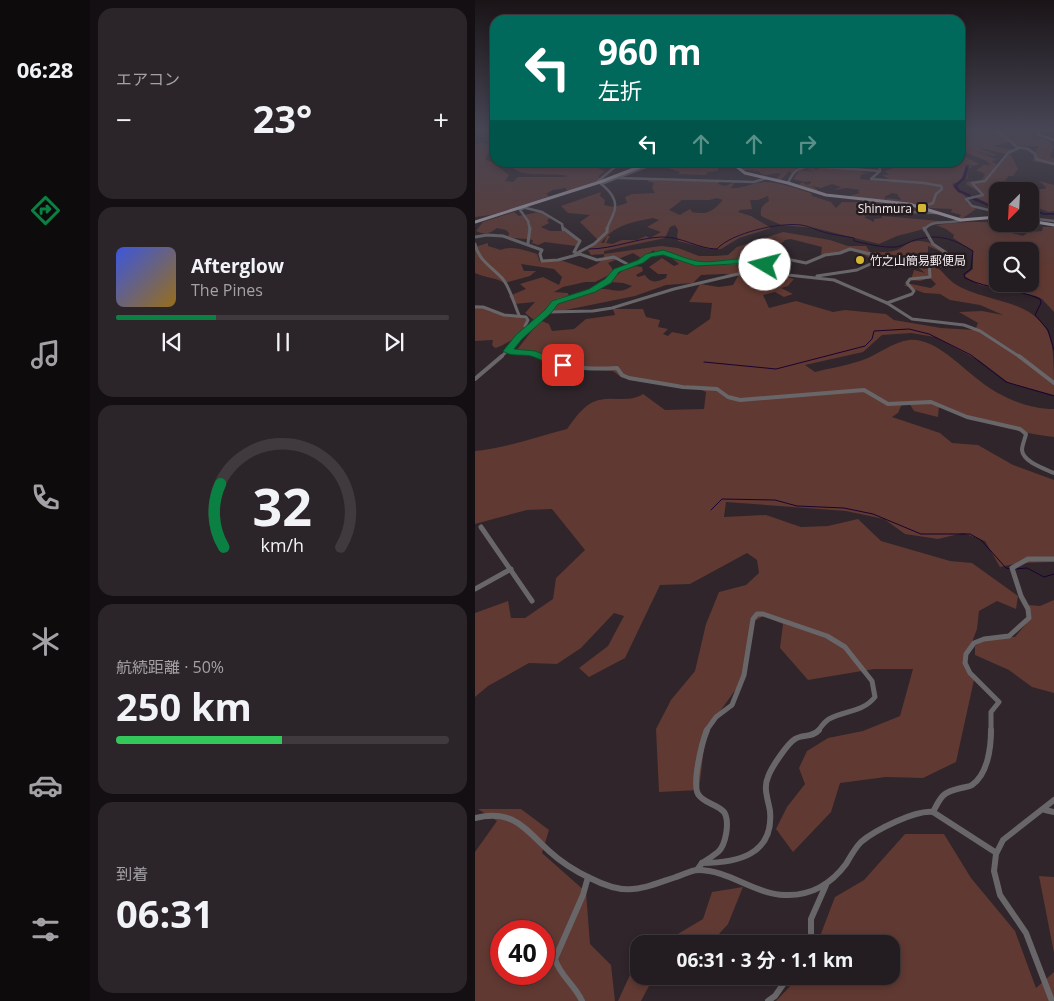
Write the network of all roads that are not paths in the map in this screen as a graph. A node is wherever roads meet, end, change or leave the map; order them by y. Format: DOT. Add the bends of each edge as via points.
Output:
graph roads {
  1 [pos="603,177"];
  2 [pos="617,177"];
  3 [pos="622,177"];
  4 [pos="761,177"];
  5 [pos="790,177"];
  6 [pos="874,177"];
  7 [pos="989,177"];
  8 [pos="619,178"];
  9 [pos="767,178"];
  10 [pos="601,183"];
  11 [pos="788,183"];
  12 [pos="523,207"];
  13 [pos="922,207"];
  14 [pos="989,210"];
  15 [pos="937,213"];
  16 [pos="872,214"];
  17 [pos="989,218"];
  18 [pos="961,220"];
  19 [pos="1039,220"];
  20 [pos="475,222"];
  21 [pos="1054,223"];
  22 [pos="475,237"];
  23 [pos="528,243"];
  24 [pos="475,244"];
  25 [pos="580,253"];
  26 [pos="884,258"];
  27 [pos="747,260"];
  28 [pos="929,262"];
  29 [pos="629,265"];
  30 [pos="782,272"];
  31 [pos="811,278"];
  32 [pos="887,303"];
  33 [pos="475,307"];
  34 [pos="548,312"];
  35 [pos="519,315"];
  36 [pos="529,327"];
  37 [pos="508,351"];
  38 [pos="475,379"];
  39 [pos="1054,382"];
  40 [pos="1054,473"];
  41 [pos="481,527"];
  42 [pos="1054,559"];
  43 [pos="511,569"];
  44 [pos="475,589"];
  45 [pos="532,601"];
  46 [pos="1054,800"];
  47 [pos="1045,810"];
  48 [pos="933,812"];
  49 [pos="1054,812"];
  50 [pos="475,818"];
  51 [pos="995,852"];
  52 [pos="702,863"];
  53 [pos="697,870"];
  54 [pos="588,877"];
  55 [pos="826,885"];
  56 [pos="811,935"];
  57 [pos="783,985"];
  58 [pos="582,1001"];
  59 [pos="768,1001"];
  60 [pos="1052,1001"];
  1 -- 10 [label="street" via="598,181"];
  2 -- 10 [label="main road"];
  3 -- 8 [label="street"];
  4 -- 9 [label="main road"];
  5 -- 11 [label="street"];
  6 -- 13 [label="street" via="871,179 919,181 941,186 933,203"];
  7 -- 14 [label="street" via="985,181 973,183 983,195 966,199 972,206"];
  8 -- 9 [label="street" via="754,182"];
  8 -- 10 [label="street"];
  9 -- 11 [label="main road"];
  10 -- 12 [label="main road"];
  10 -- 25 [label="street" via="615,196 615,213 606,226 605,234"];
  11 -- 13 [label="main road" via="836,199 902,202"];
  12 -- 20 [label="main road"];
  12 -- 23 [label="street" via="520,210 530,222"];
  12 -- 25 [label="street" via="542,212 562,224 563,230 580,241 573,251"];
  13 -- 15 [label="main road"];
  15 -- 16 [label="street" via="880,211"];
  15 -- 18 [label="main road"];
  17 -- 18 [label="main road"];
  18 -- 28 [label="street" via="928,225 924,229 928,238 947,255 943,262"];
  19 -- 21 [label="main road"];
  22 -- 23 [label="street" via="498,235"];
  23 -- 25 [label="street" via="542,250 542,261"];
  24 -- 35 [label="street" via="487,267 503,280"];
  25 -- 29 [label="street" via="597,260 614,257"];
  26 -- 27 [label="street" via="850,249 804,264 773,255"];
  26 -- 28 [label="street" via="905,257"];
  26 -- 31 [label="street" via="857,270"];
  27 -- 29 [label="street" via="696,264 663,252"];
  27 -- 30 [label="street"];
  28 -- 32 [label="street" via="930,277 910,279 907,283 914,291 913,295 891,299"];
  29 -- 34 [label="street" via="592,291 558,300"];
  30 -- 31 [label="street"];
  30 -- 34 [label="street" via="743,273 674,288 612,308"];
  31 -- 32 [label="street" via="834,280"];
  32 -- 39 [label="street" via="912,320 980,331"];
  33 -- 35 [label="street"];
  34 -- 36 [label="street"];
  35 -- 36 [label="street" via="528,318 525,326"];
  36 -- 37 [label="street"];
  37 -- 38 [label="street"];
  37 -- 40 [label="street" via="532,353 573,368 617,368 624,376 639,380 717,389 740,400 864,390 888,404 931,402 967,417 1021,429 1026,434 1024,454"];
  41 -- 43 [label="street"];
  42 -- 48 [label="street" via="1028,559 1013,569 1021,596 1029,609 1029,618 1012,635 985,637 967,651 964,661 972,675 999,702 991,712 991,746 980,778 971,786 947,791 939,798"];
  43 -- 44 [label="street"];
  43 -- 45 [label="street"];
  46 -- 47 [label="street"];
  47 -- 49 [label="street"];
  47 -- 51 [label="street" via="1003,840"];
  48 -- 51 [label="street"];
  48 -- 55 [label="street" via="914,814 860,843 837,876"];
  50 -- 54 [label="street" via="493,814 520,822 556,857"];
  51 -- 60 [label="street" via="995,872 1002,900 1025,932"];
  52 -- 52 [label="street" via="737,861 763,844 769,829 770,813 766,784 792,741 816,734 826,720 857,710 871,703 875,696 872,681 845,647 827,636 763,614 757,614 753,619 744,675 732,705 705,731 700,754 697,794 723,811 726,836 720,851"];
  52 -- 53 [label="street"];
  53 -- 54 [label="street" via="627,891"];
  53 -- 55 [label="street" via="718,873 767,892 785,895 807,893"];
  54 -- 58 [label="street" via="555,959 557,968"];
  55 -- 56 [label="street" via="811,919"];
  57 -- 59 [label="street"];
}
